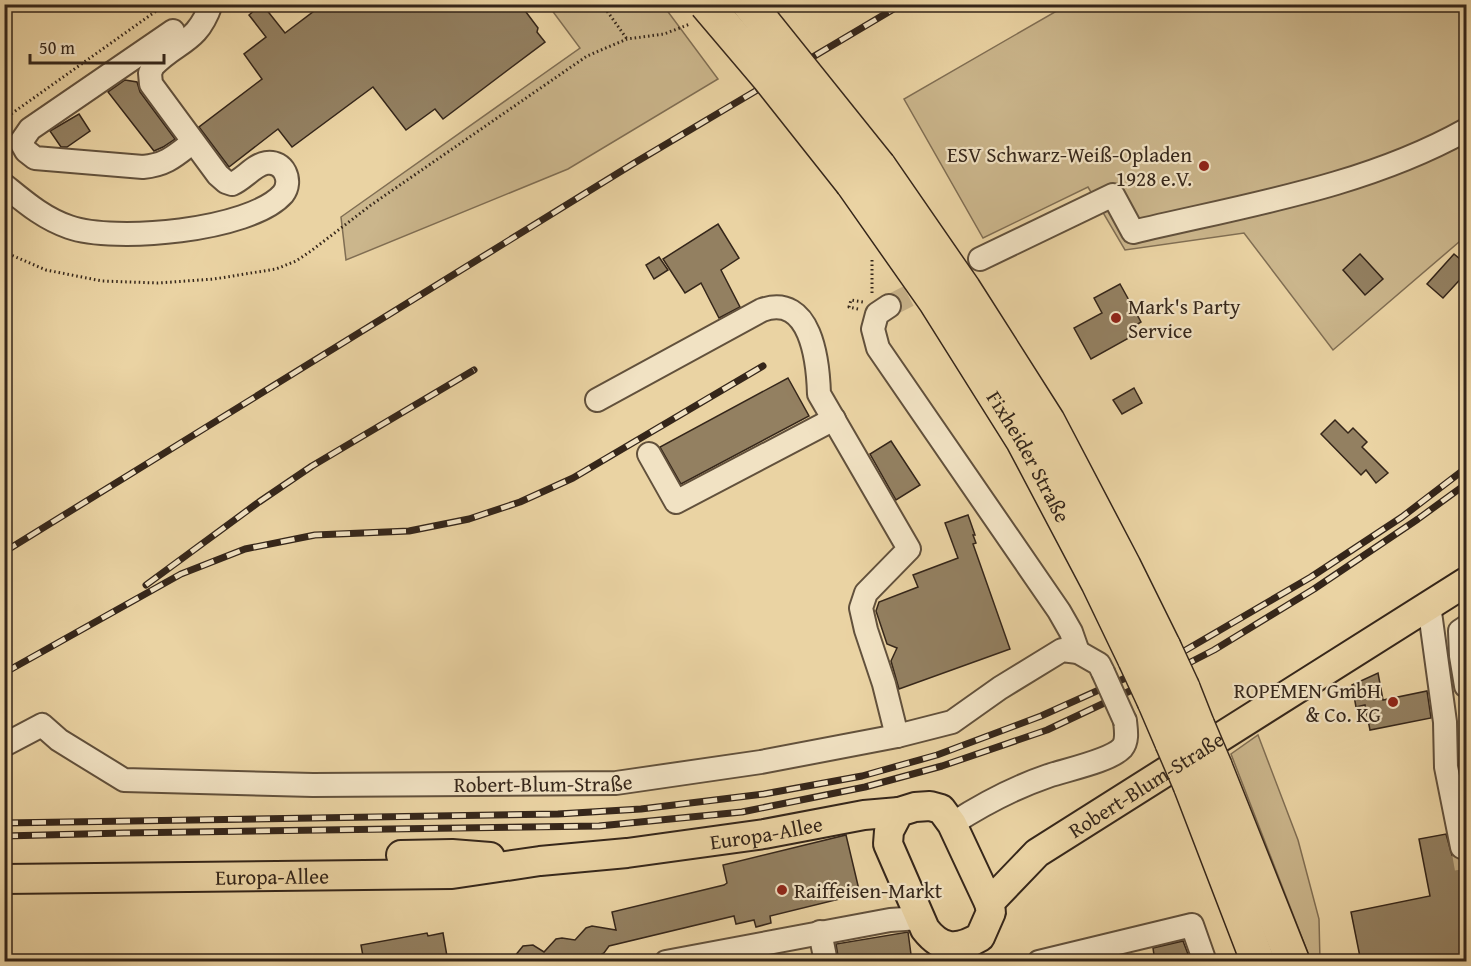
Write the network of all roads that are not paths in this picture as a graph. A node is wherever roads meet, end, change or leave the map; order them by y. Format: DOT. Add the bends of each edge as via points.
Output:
graph roads {
  1 [pos="197,4"];
  2 [pos="211,4"];
  3 [pos="730,6"];
  4 [pos="1467,130"];
  5 [pos="193,142"];
  6 [pos="4,185"];
  7 [pos="980,260"];
  8 [pos="883,310"];
  9 [pos="597,400"];
  10 [pos="834,419"];
  11 [pos="649,454"];
  12 [pos="1467,582"];
  13 [pos="1430,605"];
  14 [pos="1467,627"];
  15 [pos="1078,652"];
  16 [pos="1467,686"];
  17 [pos="897,736"];
  18 [pos="4,745"];
  19 [pos="1202,775"];
  20 [pos="898,812"];
  21 [pos="848,819"];
  22 [pos="952,824"];
  23 [pos="888,844"];
  24 [pos="1462,847"];
  25 [pos="1037,853"];
  26 [pos="4,861"];
  27 [pos="540,861"];
  28 [pos="972,867"];
  29 [pos="4,879"];
  30 [pos="989,903"];
  31 [pos="820,932"];
  32 [pos="940,945"];
  33 [pos="666,962"];
  34 [pos="826,962"];
  35 [pos="1039,962"];
  36 [pos="1206,962"];
  37 [pos="1258,962"];
  38 [pos="1293,962"];
  1 -- 5 [label="street" via="194,14 183,24 30,129 21,142 35,158 143,167 169,161"];
  2 -- 5 [label="street" via="198,30 150,73 154,90"];
  3 -- 19 [label="highway, Fixheider Straße, bridge" via="768,77 866,175 935,301 1023,441 1098,583 1149,653"];
  4 -- 7 [label="street" via="1344,182 1133,232 1113,195"];
  5 -- 6 [label="street" via="226,183 240,181 269,163 287,175 287,189 273,202 233,221 123,235 70,228 46,218"];
  8 -- 15 [label="street" via="873,329 878,348 1059,611"];
  9 -- 10 [label="street" via="774,306 786,307 797,315 811,337 819,394"];
  10 -- 11 [label="street" via="676,502"];
  10 -- 17 [label="street" via="909,549 866,594 861,608"];
  12 -- 13 [label="main road, Robert-Blum-Straße"];
  13 -- 24 [label="street" via="1445,722 1446,766"];
  13 -- 25 [label="main road, Robert-Blum-Straße"];
  14 -- 16 [label="street" via="1460,631"];
  15 -- 17 [label="street, Robert-Blum-Straße" via="1062,650 952,722"];
  15 -- 22 [label="street, Robert-Blum-Straße, bridge" via="1099,664 1103,672 1125,721 1127,735 1122,748 997,796"];
  17 -- 18 [label="street, Robert-Blum-Straße" via="760,762 616,783 314,785 124,780 59,740 42,716"];
  19 -- 37 [label="highway, Fixheider Straße"];
  19 -- 38 [label="highway, Fixheider Straße"];
  20 -- 21 [label="main road, Europa-Allee"];
  20 -- 22 [label="main road, Europa-Allee" via="930,806 941,809"];
  20 -- 23 [label="main road" via="888,831"];
  21 -- 23 [label="main road, Europa-Allee" via="868,826"];
  21 -- 27 [label="main road, Europa-Allee" via="752,836"];
  22 -- 28 [label="main road"];
  23 -- 32 [label="main road"];
  25 -- 28 [label="main road, Robert-Blum-Straße"];
  25 -- 30 [label="main road, Robert-Blum-Straße"];
  26 -- 27 [label="main road, Europa-Allee" via="452,854"];
  27 -- 29 [label="main road, Europa-Allee" via="452,874"];
  28 -- 30 [label="main road"];
  30 -- 32 [label="main road" via="991,912 980,937"];
  31 -- 32 [label="street" via="890,920"];
  31 -- 33 [label="street"];
  31 -- 34 [label="street"];
  35 -- 36 [label="street" via="1192,925"];
}
